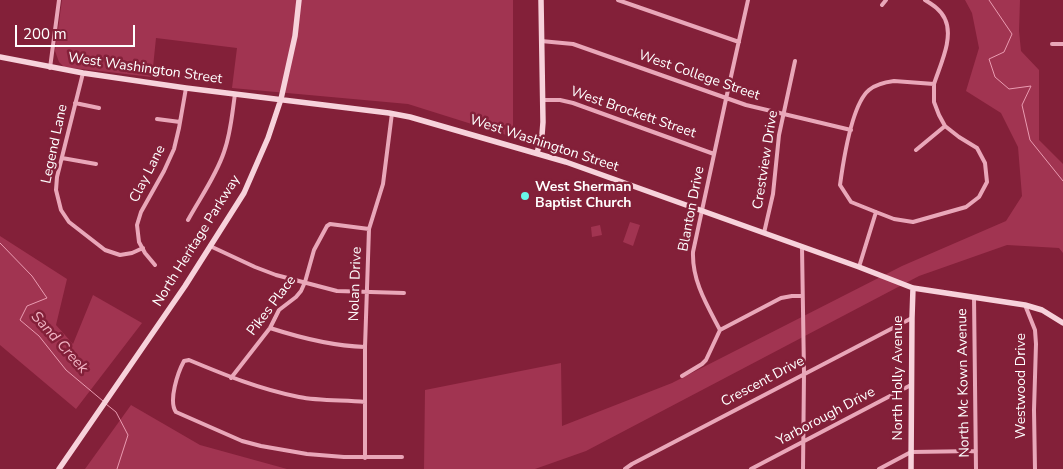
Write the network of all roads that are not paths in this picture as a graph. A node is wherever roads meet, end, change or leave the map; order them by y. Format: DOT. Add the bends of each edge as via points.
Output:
graph roads {
  1 [pos="59,0"];
  2 [pos="299,0"];
  3 [pos="541,0"];
  4 [pos="618,0"];
  5 [pos="748,0"];
  6 [pos="886,0"];
  7 [pos="925,0"];
  8 [pos="882,5"];
  9 [pos="541,41"];
  10 [pos="739,42"];
  11 [pos="1052,44"];
  12 [pos="1063,44"];
  13 [pos="0,57"];
  14 [pos="795,61"];
  15 [pos="50,68"];
  16 [pos="83,73"];
  17 [pos="934,84"];
  18 [pos="186,88"];
  19 [pos="235,94"];
  20 [pos="281,99"];
  21 [pos="726,99"];
  22 [pos="543,100"];
  23 [pos="75,103"];
  24 [pos="99,108"];
  25 [pos="392,113"];
  26 [pos="784,115"];
  27 [pos="157,119"];
  28 [pos="180,122"];
  29 [pos="945,126"];
  30 [pos="851,130"];
  31 [pos="916,150"];
  32 [pos="537,153"];
  33 [pos="714,154"];
  34 [pos="62,158"];
  35 [pos="96,164"];
  36 [pos="703,211"];
  37 [pos="876,212"];
  38 [pos="188,220"];
  39 [pos="369,229"];
  40 [pos="764,233"];
  41 [pos="210,246"];
  42 [pos="802,247"];
  43 [pos="143,248"];
  44 [pos="154,265"];
  45 [pos="859,267"];
  46 [pos="306,282"];
  47 [pos="913,288"];
  48 [pos="367,292"];
  49 [pos="404,294"];
  50 [pos="802,296"];
  51 [pos="974,297"];
  52 [pos="1025,305"];
  53 [pos="912,318"];
  54 [pos="1063,323"];
  55 [pos="270,328"];
  56 [pos="720,330"];
  57 [pos="365,347"];
  58 [pos="804,373"];
  59 [pos="682,376"];
  60 [pos="231,378"];
  61 [pos="912,385"];
  62 [pos="365,402"];
  63 [pos="804,441"];
  64 [pos="976,451"];
  65 [pos="911,452"];
  66 [pos="402,457"];
  67 [pos="365,458"];
  68 [pos="59,469"];
  69 [pos="626,469"];
  70 [pos="751,469"];
  71 [pos="803,469"];
  72 [pos="879,469"];
  73 [pos="911,469"];
  74 [pos="976,469"];
  75 [pos="1035,469"];
  1 -- 15 [label="street"];
  2 -- 20 [label="street, North Heritage Parkway"];
  3 -- 9 [label="street"];
  4 -- 10 [label="street"];
  5 -- 10 [label="street, Blanton Drive"];
  6 -- 8 [label="street"];
  7 -- 17 [label="street" via="945,18 948,30 947,44"];
  9 -- 21 [label="street, West College Street" via="573,44"];
  9 -- 22 [label="street"];
  10 -- 21 [label="street, Blanton Drive"];
  11 -- 12 [label="street"];
  13 -- 15 [label="street, West Washington Street"];
  14 -- 26 [label="street, Crestview Drive"];
  15 -- 16 [label="street, West Washington Street"];
  16 -- 18 [label="street, West Washington Street"];
  16 -- 23 [label="street, Legend Lane"];
  17 -- 29 [label="street" via="934,102"];
  17 -- 30 [label="street" via="894,81 869,90 859,103"];
  18 -- 19 [label="street, West Washington Street"];
  18 -- 28 [label="street, Clay Lane"];
  19 -- 20 [label="street, West Washington Street"];
  19 -- 38 [label="street" via="224,153"];
  20 -- 25 [label="street, West Washington Street"];
  20 -- 41 [label="street, North Heritage Parkway" via="244,193"];
  21 -- 26 [label="street, West College Street"];
  21 -- 33 [label="street, Blanton Drive"];
  22 -- 32 [label="street" via="542,135"];
  22 -- 33 [label="street, West Brockett Street" via="573,103"];
  23 -- 24 [label="street"];
  23 -- 34 [label="street, Legend Lane"];
  25 -- 32 [label="street, West Washington Street"];
  25 -- 39 [label="street, Nolan Drive" via="383,184"];
  26 -- 30 [label="street, West College Street"];
  26 -- 40 [label="street, Crestview Drive"];
  27 -- 28 [label="street"];
  28 -- 43 [label="street, Clay Lane" via="174,149 137,225"];
  29 -- 31 [label="street"];
  29 -- 37 [label="street" via="977,148 985,163 987,182 979,197 966,207 913,222"];
  30 -- 37 [label="street" via="840,185 852,202"];
  32 -- 36 [label="street, West Washington Street"];
  33 -- 36 [label="street, Blanton Drive"];
  34 -- 35 [label="street"];
  34 -- 43 [label="street, Legend Lane" via="56,190 68,222 106,250 120,254"];
  36 -- 40 [label="street, West Washington Street"];
  36 -- 56 [label="street, Blanton Drive" via="694,252 694,271"];
  37 -- 45 [label="street"];
  39 -- 46 [label="street, Pikes Place" via="327,226 314,250"];
  39 -- 48 [label="street, Nolan Drive"];
  40 -- 42 [label="street, West Washington Street"];
  41 -- 46 [label="street" via="276,275"];
  41 -- 68 [label="street, North Heritage Parkway"];
  42 -- 45 [label="street, West Washington Street"];
  42 -- 50 [label="street"];
  43 -- 44 [label="street, Clay Lane"];
  45 -- 47 [label="street, West Washington Street"];
  46 -- 48 [label="street" via="337,291"];
  46 -- 55 [label="street, Pikes Place" via="296,297 279,310"];
  47 -- 51 [label="street, West Washington Street"];
  47 -- 53 [label="street, North Holly Avenue"];
  48 -- 49 [label="street"];
  48 -- 57 [label="street, Nolan Drive"];
  50 -- 56 [label="street" via="781,298"];
  50 -- 58 [label="street"];
  51 -- 52 [label="street, West Washington Street"];
  51 -- 64 [label="street, North Mc Kown Avenue"];
  52 -- 54 [label="street, West Washington Street" via="1042,310"];
  52 -- 75 [label="street, Westwood Drive" via="1035,330 1036,344"];
  53 -- 58 [label="street, Crescent Drive"];
  53 -- 61 [label="street, North Holly Avenue"];
  55 -- 57 [label="street" via="342,346"];
  55 -- 60 [label="street, Pikes Place"];
  56 -- 59 [label="street" via="706,360"];
  57 -- 62 [label="street, Nolan Drive"];
  58 -- 63 [label="street"];
  58 -- 69 [label="street, Crescent Drive"];
  60 -- 62 [label="street" via="301,397"];
  60 -- 67 [label="street" via="184,361 179,369 173,408 242,441 261,446 307,454"];
  61 -- 63 [label="street, Yarborough Drive"];
  61 -- 65 [label="street, North Holly Avenue"];
  62 -- 67 [label="street, Nolan Drive"];
  63 -- 70 [label="street, Yarborough Drive"];
  63 -- 71 [label="street"];
  64 -- 65 [label="street"];
  64 -- 74 [label="street, North Mc Kown Avenue"];
  65 -- 72 [label="street"];
  65 -- 73 [label="street, North Holly Avenue"];
  66 -- 67 [label="street"];
}
